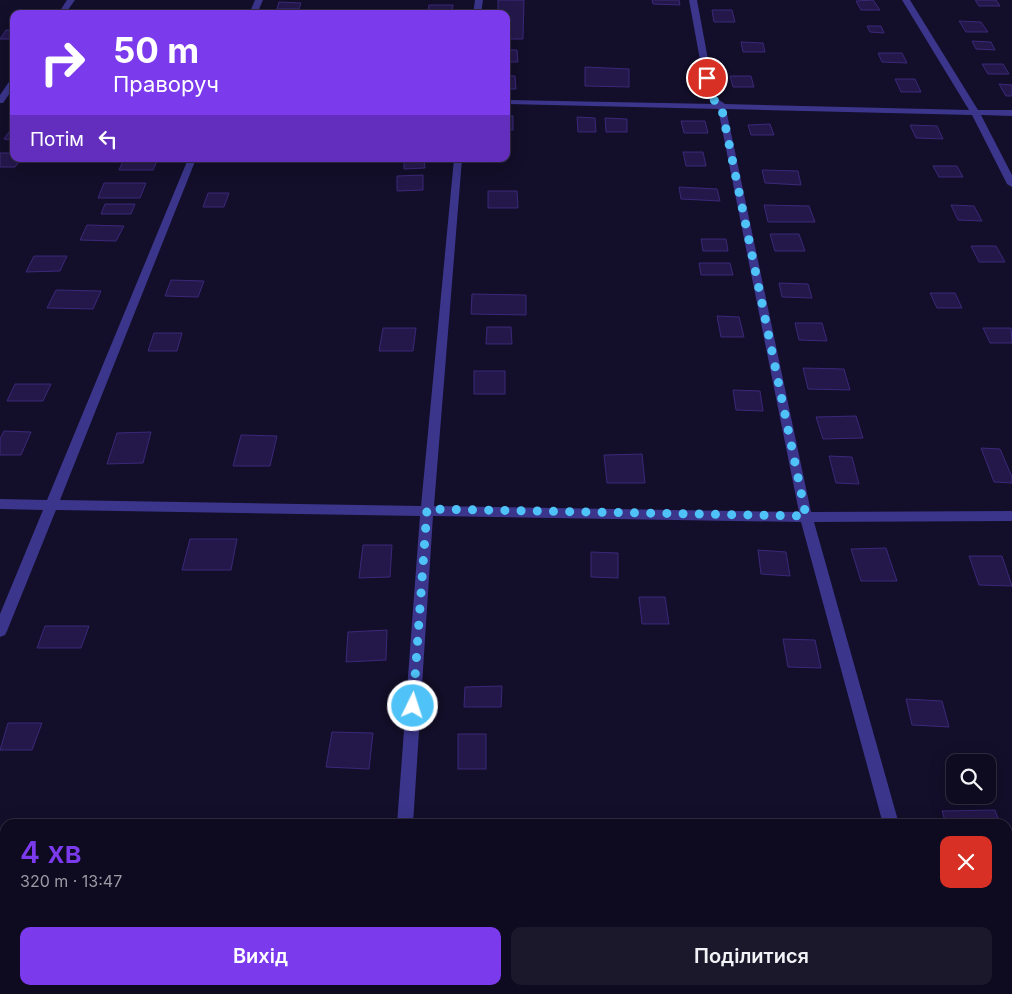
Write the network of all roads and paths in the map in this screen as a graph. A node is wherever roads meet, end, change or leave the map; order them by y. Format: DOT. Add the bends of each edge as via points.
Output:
graph roads {
  1 [pos="693,0"];
  2 [pos="906,0"];
  3 [pos="7,90"];
  4 [pos="0,101"];
  5 [pos="510,102"];
  6 [pos="721,105"];
  7 [pos="975,112"];
  8 [pos="1012,113"];
  9 [pos="191,162"];
  10 [pos="458,162"];
  11 [pos="1012,184"];
  12 [pos="0,504"];
  13 [pos="52,506"];
  14 [pos="427,509"];
  15 [pos="806,516"];
  16 [pos="1012,516"];
  17 [pos="0,630"];
  18 [pos="405,819"];
  19 [pos="889,819"];
  1 -- 6 [label="street" via="711,98"];
  2 -- 7 [label="street"];
  3 -- 4 [label="street"];
  5 -- 6 [label="street"];
  6 -- 7 [label="street"];
  6 -- 15 [label="street"];
  7 -- 8 [label="street"];
  7 -- 11 [label="street"];
  9 -- 13 [label="street"];
  10 -- 14 [label="street"];
  12 -- 13 [label="street"];
  13 -- 14 [label="street"];
  13 -- 17 [label="street"];
  14 -- 15 [label="street"];
  14 -- 18 [label="street"];
  15 -- 16 [label="street"];
  15 -- 19 [label="street"];
}
